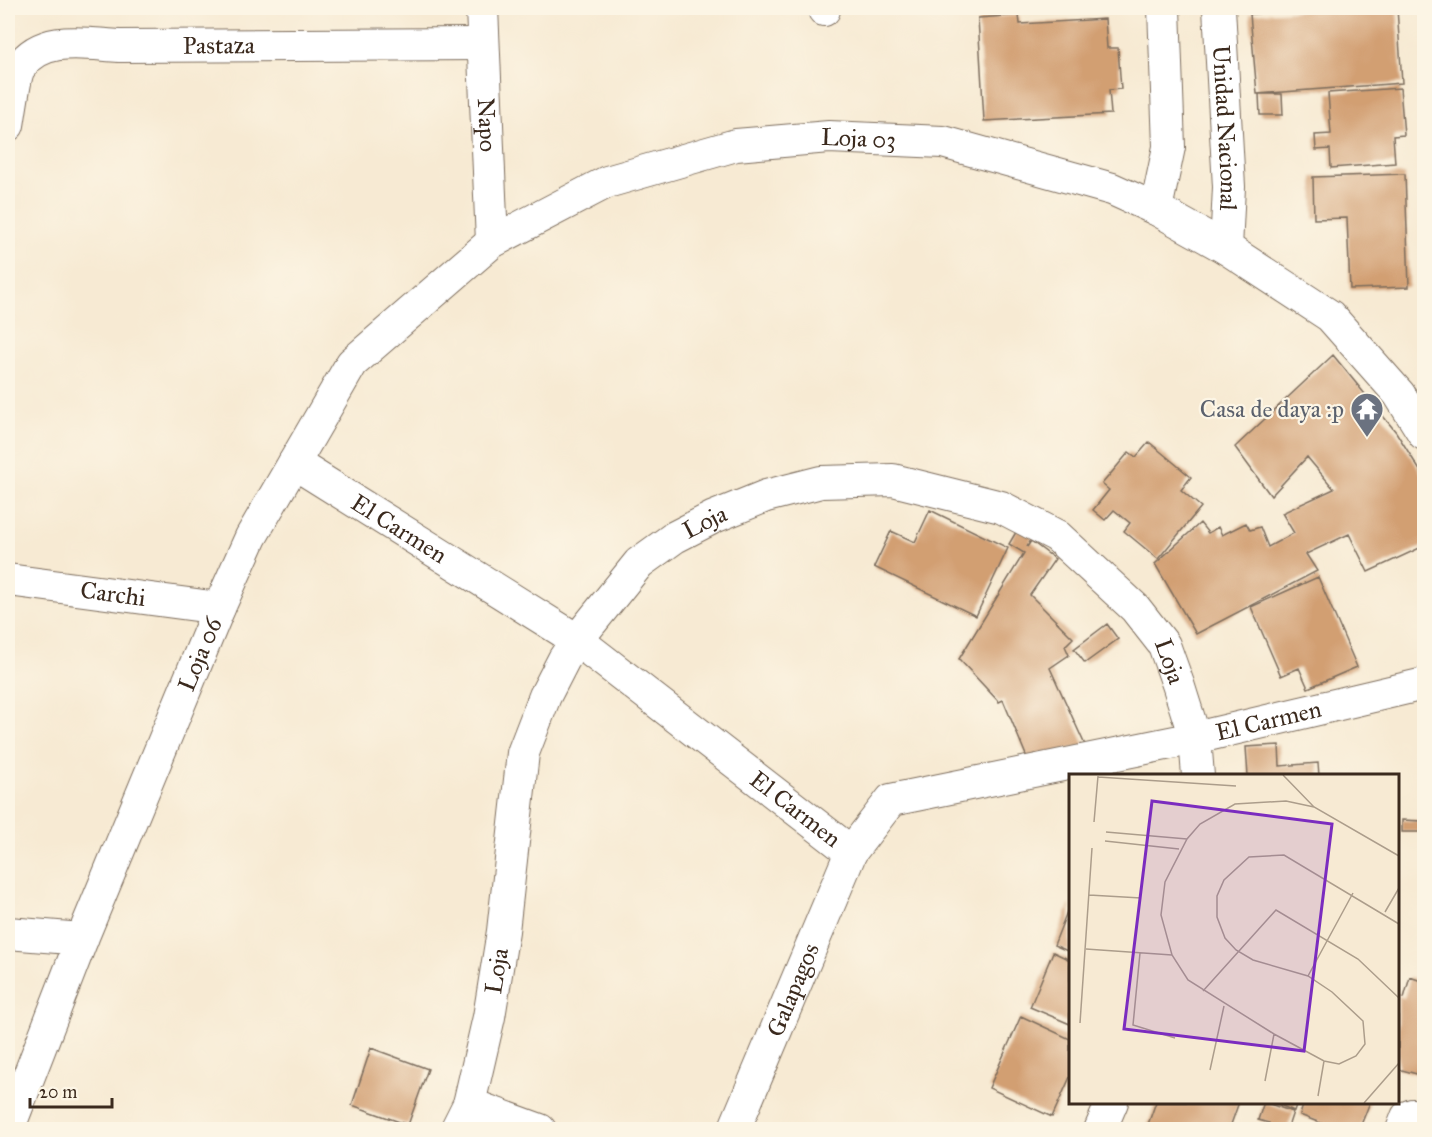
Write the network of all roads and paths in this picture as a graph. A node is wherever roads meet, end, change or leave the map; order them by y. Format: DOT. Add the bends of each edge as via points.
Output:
graph roads {
  1 [pos="482,8"];
  2 [pos="1164,8"];
  3 [pos="1219,8"];
  4 [pos="483,44"];
  5 [pos="8,125"];
  6 [pos="1156,209"];
  7 [pos="492,242"];
  8 [pos="1226,248"];
  9 [pos="1425,434"];
  10 [pos="294,463"];
  11 [pos="8,580"];
  12 [pos="219,608"];
  13 [pos="577,640"];
  14 [pos="1425,684"];
  15 [pos="1194,738"];
  16 [pos="1198,774"];
  17 [pos="851,852"];
  18 [pos="8,933"];
  19 [pos="82,939"];
  20 [pos="1111,1104"];
  21 [pos="1425,1116"];
  22 [pos="463,1117"];
  23 [pos="8,1130"];
  24 [pos="540,1130"];
  25 [pos="734,1130"];
  26 [pos="1100,1130"];
  27 [pos="1402,1130"];
  1 -- 4 [label="street, Napo"];
  2 -- 6 [label="street" via="1169,147"];
  3 -- 8 [label="street, Unidad Nacional" via="1229,187"];
  4 -- 5 [label="street, Pastaza" via="119,46 65,42 47,46 19,68"];
  4 -- 7 [label="street, Napo"];
  6 -- 7 [label="street, Loja 03" via="1112,189 943,142 829,137 736,145 607,182"];
  6 -- 8 [label="street, Loja 03"];
  7 -- 10 [label="street, Loja 06" via="352,363"];
  8 -- 9 [label="street" via="1330,316 1399,394"];
  10 -- 12 [label="street, Loja 06" via="251,537"];
  10 -- 13 [label="street, El Carmen"];
  11 -- 12 [label="street, Carchi"];
  12 -- 19 [label="street, Loja 06"];
  13 -- 15 [label="street, Loja" via="639,563 675,537 714,517 766,496 821,482 893,480 1001,507 1057,536 1135,608 1164,645"];
  13 -- 17 [label="street, El Carmen"];
  13 -- 22 [label="street, Loja" via="545,696 523,753 489,1017"];
  14 -- 15 [label="street, El Carmen"];
  15 -- 16 [label="street, Loja"];
  15 -- 17 [label="street, El Carmen" via="891,800"];
  17 -- 25 [label="street, Galapagos"];
  18 -- 19 [label="street"];
  19 -- 23 [label="street, Loja 06"];
  20 -- 26 [label="street"];
  21 -- 27 [label="street" via="1407,1117"];
  22 -- 24 [label="street"];
}
